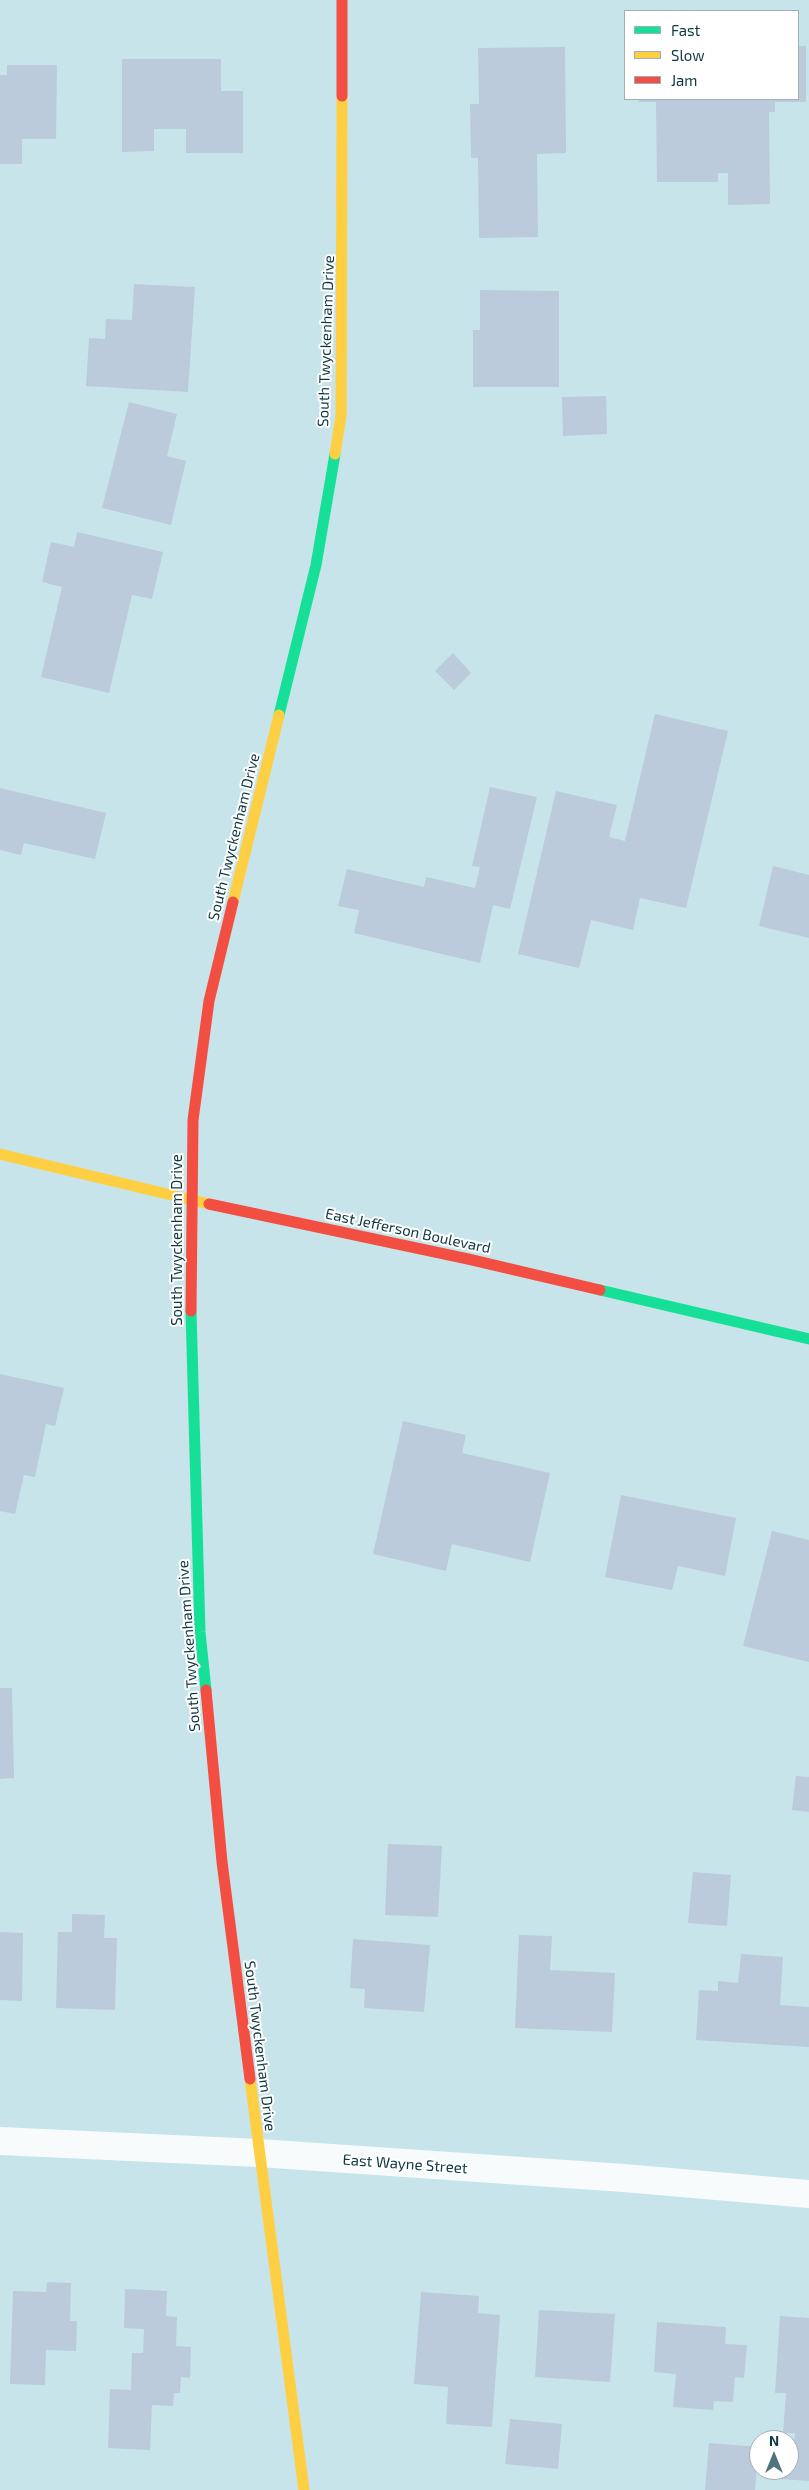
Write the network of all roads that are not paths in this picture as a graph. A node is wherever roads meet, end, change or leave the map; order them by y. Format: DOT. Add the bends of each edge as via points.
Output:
graph roads {
  1 [pos="342,0"];
  2 [pos="0,1154"];
  3 [pos="192,1200"];
  4 [pos="809,1339"];
  5 [pos="0,2141"];
  6 [pos="259,2153"];
  7 [pos="809,2194"];
  8 [pos="304,2490"];
  1 -- 3 [label="street, South Twyckenham Drive" via="341,416 316,565 209,1001 193,1120"];
  2 -- 3 [label="street, East Jefferson Boulevard"];
  3 -- 4 [label="street, East Jefferson Boulevard" via="468,1259"];
  3 -- 6 [label="street, South Twyckenham Drive" via="190,1266 200,1632 222,1862"];
  5 -- 6 [label="street, East Wayne Street"];
  6 -- 7 [label="street, East Wayne Street"];
  6 -- 8 [label="street, South Twyckenham Drive"];
}
